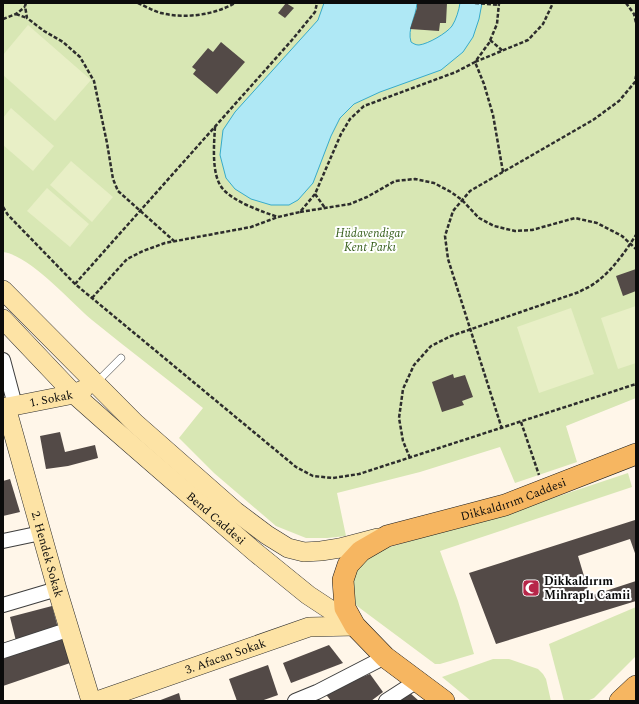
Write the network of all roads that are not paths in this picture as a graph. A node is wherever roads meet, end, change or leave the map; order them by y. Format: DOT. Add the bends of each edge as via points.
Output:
graph roads {
  1 [pos="3,290"];
  2 [pos="6,326"];
  3 [pos="121,358"];
  4 [pos="3,360"];
  5 [pos="96,384"];
  6 [pos="74,394"];
  7 [pos="8,407"];
  8 [pos="636,454"];
  9 [pos="41,533"];
  10 [pos="388,536"];
  11 [pos="3,541"];
  12 [pos="57,589"];
  13 [pos="3,605"];
  14 [pos="355,626"];
  15 [pos="70,629"];
  16 [pos="3,651"];
  17 [pos="385,657"];
  18 [pos="417,681"];
  19 [pos="636,686"];
  20 [pos="320,697"];
  21 [pos="92,701"];
  22 [pos="98,701"];
  23 [pos="295,701"];
  24 [pos="386,701"];
  25 [pos="444,701"];
  26 [pos="620,701"];
  1 -- 5 [label="main road, Bend Caddesi"];
  2 -- 6 [label="main road, Bend Caddesi"];
  3 -- 5 [label="lane"];
  4 -- 7 [label="street, 2. Hendek Sokak"];
  5 -- 6 [label="main road, 1. Sokak"];
  5 -- 10 [label="main road, Bend Caddesi" via="203,484 235,511 288,548 304,552 321,551"];
  6 -- 7 [label="main road, 1. Sokak"];
  6 -- 14 [label="main road, Bend Caddesi" via="255,552 308,595"];
  7 -- 9 [label="main road, 2. Hendek Sokak"];
  8 -- 10 [label="main road, Dikkaldırım Caddesi" via="505,505"];
  9 -- 11 [label="street"];
  9 -- 12 [label="main road, 2. Hendek Sokak"];
  10 -- 14 [label="main road, Dikkaldırım Caddesi" via="361,551 348,565 343,580 345,608"];
  12 -- 13 [label="street"];
  12 -- 15 [label="main road, 2. Hendek Sokak"];
  14 -- 17 [label="main road, Bend Caddesi"];
  14 -- 22 [label="main road, 3. Afacan Sokak" via="309,627"];
  15 -- 16 [label="street"];
  15 -- 21 [label="main road, 2. Hendek Sokak"];
  17 -- 18 [label="main road, Bend Caddesi"];
  17 -- 20 [label="street"];
  18 -- 24 [label="street"];
  18 -- 25 [label="main road, Bend Caddesi"];
  19 -- 26 [label="main road"];
  20 -- 23 [label="street"];
}
